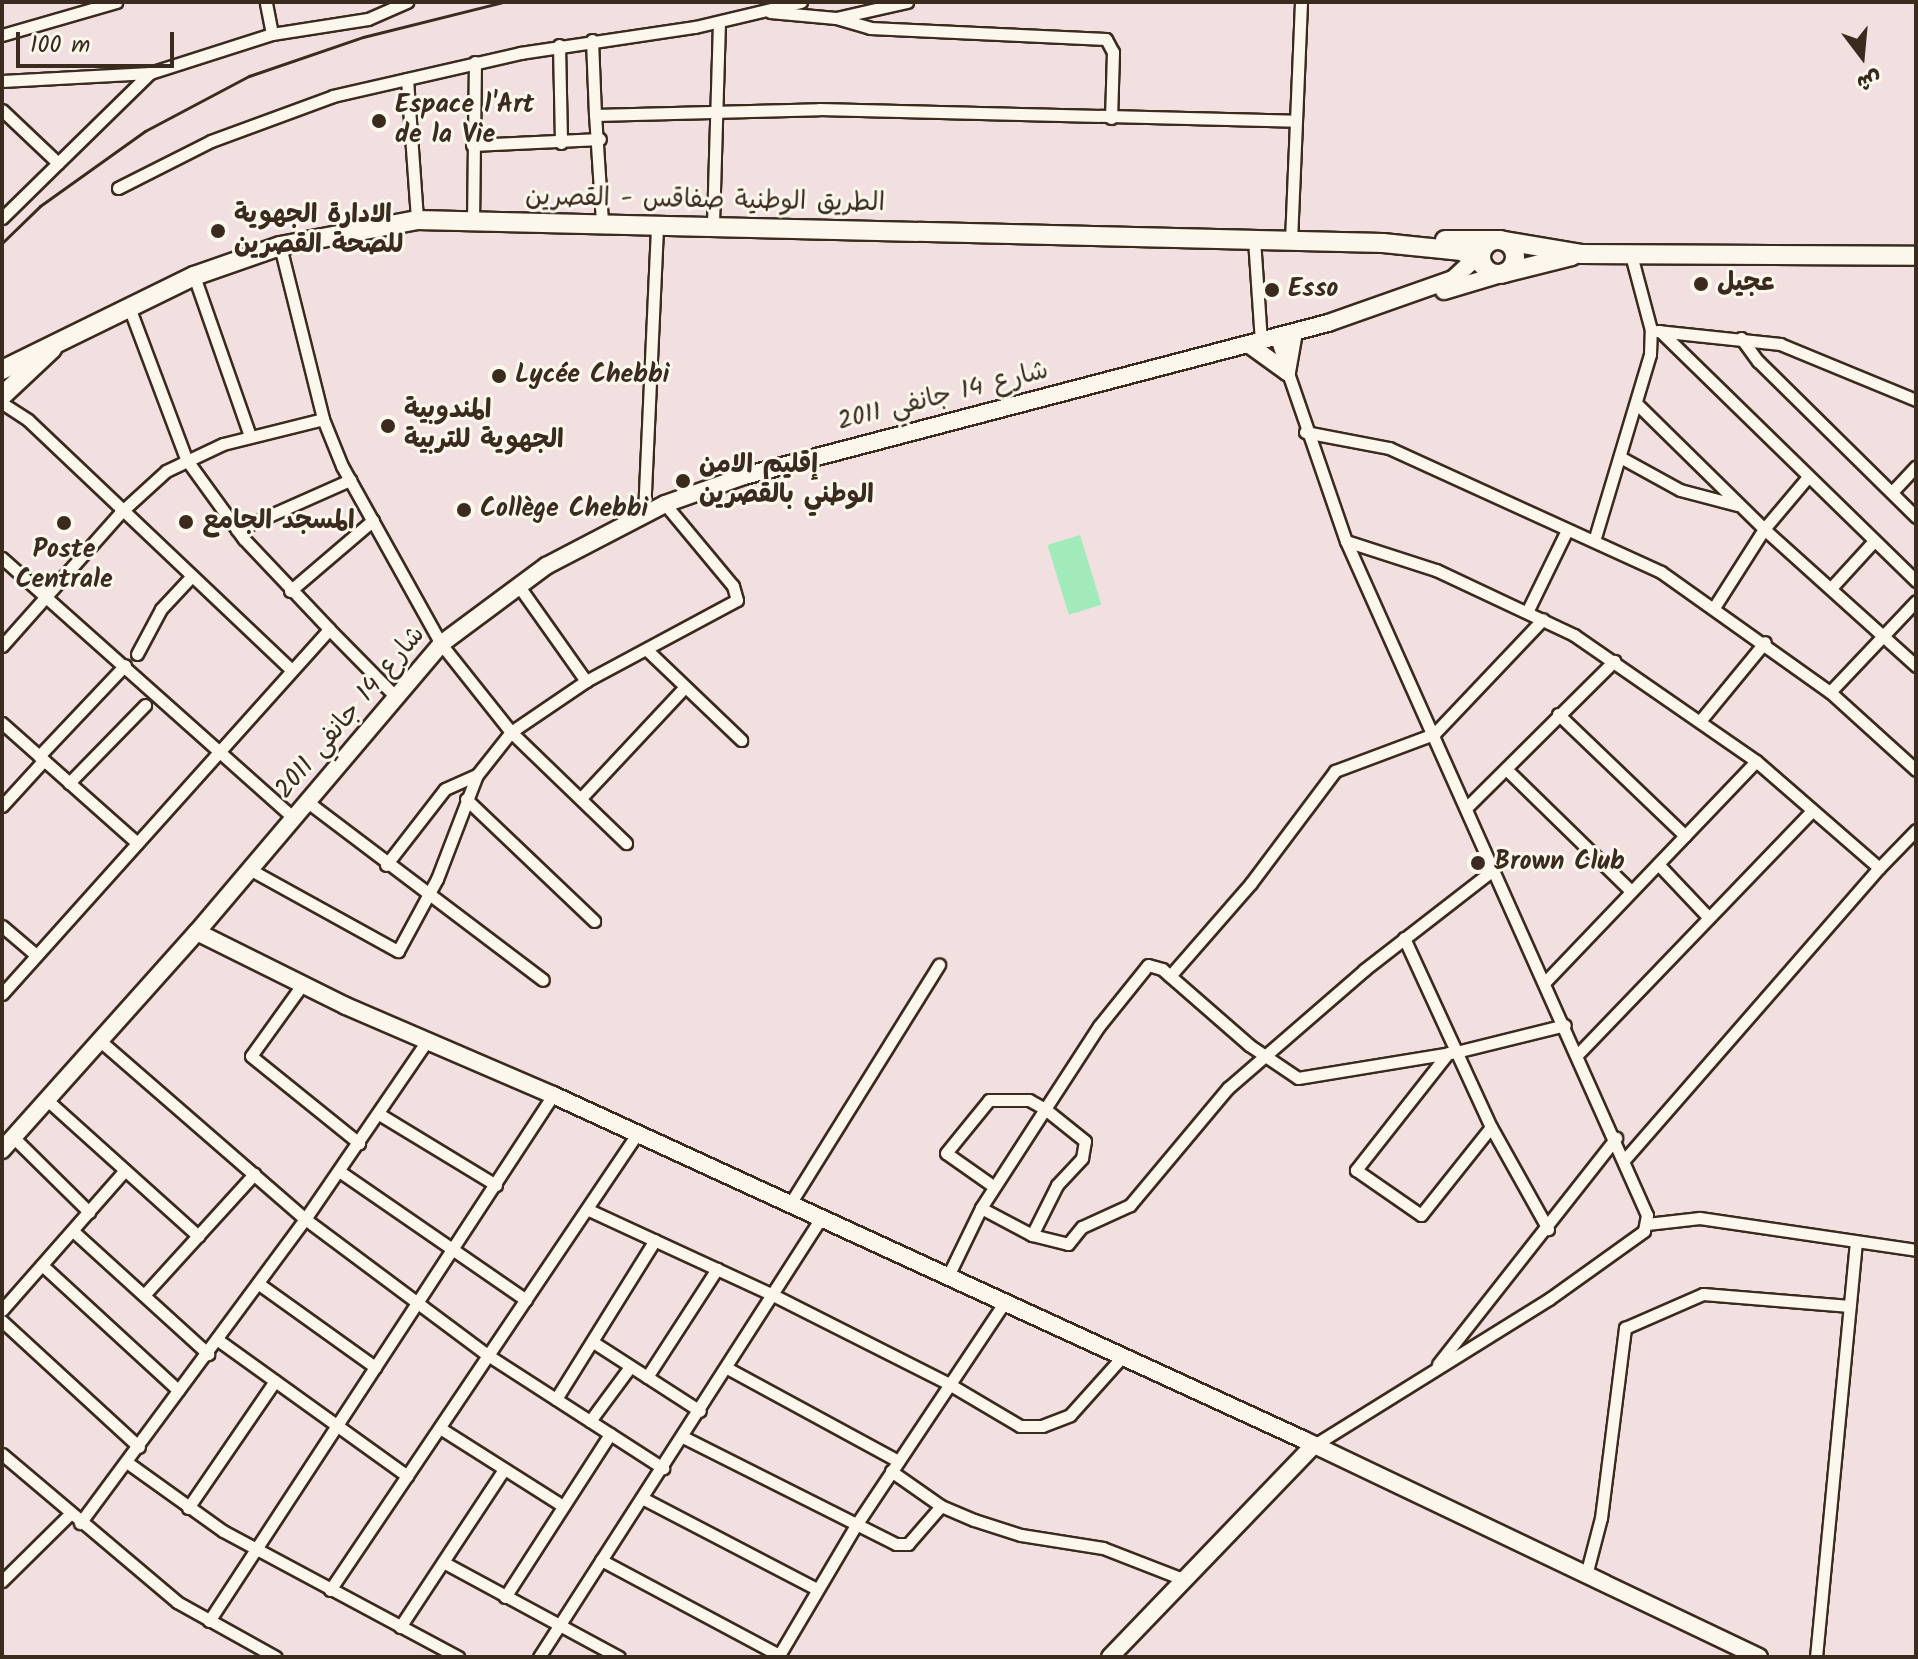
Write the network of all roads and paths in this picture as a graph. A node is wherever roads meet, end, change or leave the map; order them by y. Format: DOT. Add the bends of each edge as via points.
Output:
graph roads {
  1 [pos="116,2"];
  2 [pos="266,2"];
  3 [pos="407,2"];
  4 [pos="801,2"];
  5 [pos="907,2"];
  6 [pos="1301,2"];
  7 [pos="767,11"];
  8 [pos="836,18"];
  9 [pos="719,22"];
  10 [pos="272,34"];
  11 [pos="2,35"];
  12 [pos="592,40"];
  13 [pos="559,45"];
  14 [pos="475,62"];
  15 [pos="150,73"];
  16 [pos="407,79"];
  17 [pos="2,81"];
  18 [pos="2,110"];
  19 [pos="718,113"];
  20 [pos="595,115"];
  21 [pos="1111,118"];
  22 [pos="1296,121"];
  23 [pos="600,139"];
  24 [pos="561,143"];
  25 [pos="472,145"];
  26 [pos="58,163"];
  27 [pos="118,188"];
  28 [pos="2,218"];
  29 [pos="417,220"];
  30 [pos="602,222"];
  31 [pos="657,223"];
  32 [pos="473,224"];
  33 [pos="713,224"];
  34 [pos="1254,239"];
  35 [pos="1499,240"];
  36 [pos="1291,241"];
  37 [pos="1383,243"];
  38 [pos="280,246"];
  39 [pos="1630,251"];
  40 [pos="1581,254"];
  41 [pos="1916,256"];
  42 [pos="1480,259"];
  43 [pos="1501,274"];
  44 [pos="194,276"];
  45 [pos="1396,300"];
  46 [pos="129,307"];
  47 [pos="1655,331"];
  48 [pos="1294,333"];
  49 [pos="1741,338"];
  50 [pos="1263,342"];
  51 [pos="1287,372"];
  52 [pos="4,385"];
  53 [pos="1916,400"];
  54 [pos="1638,405"];
  55 [pos="323,419"];
  56 [pos="28,420"];
  57 [pos="1305,432"];
  58 [pos="250,436"];
  59 [pos="1620,457"];
  60 [pos="186,459"];
  61 [pos="1916,466"];
  62 [pos="1808,477"];
  63 [pos="350,480"];
  64 [pos="1892,492"];
  65 [pos="665,504"];
  66 [pos="1738,505"];
  67 [pos="120,513"];
  68 [pos="644,514"];
  69 [pos="1916,515"];
  70 [pos="373,520"];
  71 [pos="1764,529"];
  72 [pos="237,530"];
  73 [pos="1566,532"];
  74 [pos="1346,541"];
  75 [pos="1594,541"];
  76 [pos="1873,542"];
  77 [pos="2,558"];
  78 [pos="190,578"];
  79 [pos="1916,581"];
  80 [pos="518,585"];
  81 [pos="1831,588"];
  82 [pos="290,591"];
  83 [pos="48,597"];
  84 [pos="1916,601"];
  85 [pos="1715,606"];
  86 [pos="1528,610"];
  87 [pos="1543,619"];
  88 [pos="329,629"];
  89 [pos="1883,635"];
  90 [pos="1765,642"];
  91 [pos="441,644"];
  92 [pos="2,646"];
  93 [pos="648,651"];
  94 [pos="137,654"];
  95 [pos="1614,661"];
  96 [pos="125,665"];
  97 [pos="1916,666"];
  98 [pos="289,668"];
  99 [pos="586,681"];
  100 [pos="685,687"];
  101 [pos="1830,692"];
  102 [pos="396,697"];
  103 [pos="145,705"];
  104 [pos="1558,714"];
  105 [pos="1700,721"];
  106 [pos="2,723"];
  107 [pos="511,732"];
  108 [pos="1434,734"];
  109 [pos="741,740"];
  110 [pos="219,748"];
  111 [pos="41,758"];
  112 [pos="1756,761"];
  113 [pos="1506,769"];
  114 [pos="1916,770"];
  115 [pos="477,775"];
  116 [pos="69,783"];
  117 [pos="581,798"];
  118 [pos="466,799"];
  119 [pos="309,803"];
  120 [pos="2,806"];
  121 [pos="1466,808"];
  122 [pos="1812,811"];
  123 [pos="295,819"];
  124 [pos="1916,830"];
  125 [pos="1685,836"];
  126 [pos="137,843"];
  127 [pos="626,843"];
  128 [pos="1658,864"];
  129 [pos="386,865"];
  130 [pos="1879,868"];
  131 [pos="1494,869"];
  132 [pos="251,870"];
  133 [pos="1631,891"];
  134 [pos="430,894"];
  135 [pos="1709,918"];
  136 [pos="594,921"];
  137 [pos="2,926"];
  138 [pos="197,932"];
  139 [pos="1404,938"];
  140 [pos="36,955"];
  141 [pos="939,965"];
  142 [pos="1170,976"];
  143 [pos="543,980"];
  144 [pos="1546,981"];
  145 [pos="302,985"];
  146 [pos="2,994"];
  147 [pos="1565,1025"];
  148 [pos="98,1039"];
  149 [pos="426,1042"];
  150 [pos="1452,1052"];
  151 [pos="1578,1054"];
  152 [pos="1266,1056"];
  153 [pos="553,1095"];
  154 [pos="46,1099"];
  155 [pos="1045,1109"];
  156 [pos="379,1114"];
  157 [pos="1491,1127"];
  158 [pos="637,1134"];
  159 [pos="1616,1138"];
  160 [pos="359,1143"];
  161 [pos="8,1144"];
  162 [pos="1625,1159"];
  163 [pos="125,1170"];
  164 [pos="339,1171"];
  165 [pos="254,1174"];
  166 [pos="496,1185"];
  167 [pos="993,1186"];
  168 [pos="790,1204"];
  169 [pos="981,1208"];
  170 [pos="589,1210"];
  171 [pos="89,1212"];
  172 [pos="821,1218"];
  173 [pos="305,1219"];
  174 [pos="1647,1224"];
  175 [pos="1548,1229"];
  176 [pos="73,1231"];
  177 [pos="1032,1235"];
  178 [pos="198,1236"];
  179 [pos="655,1240"];
  180 [pos="1856,1243"];
  181 [pos="455,1249"];
  182 [pos="1916,1250"];
  183 [pos="42,1265"];
  184 [pos="717,1269"];
  185 [pos="948,1276"];
  186 [pos="259,1284"];
  187 [pos="144,1295"];
  188 [pos="775,1296"];
  189 [pos="526,1300"];
  190 [pos="419,1303"];
  191 [pos="1004,1303"];
  192 [pos="1850,1306"];
  193 [pos="2,1310"];
  194 [pos="2,1321"];
  195 [pos="218,1340"];
  196 [pos="593,1342"];
  197 [pos="208,1354"];
  198 [pos="486,1354"];
  199 [pos="1122,1357"];
  200 [pos="375,1367"];
  201 [pos="630,1367"];
  202 [pos="727,1368"];
  203 [pos="1433,1371"];
  204 [pos="647,1377"];
  205 [pos="275,1381"];
  206 [pos="949,1384"];
  207 [pos="178,1390"];
  208 [pos="556,1399"];
  209 [pos="700,1411"];
  210 [pos="590,1421"];
  211 [pos="335,1425"];
  212 [pos="440,1428"];
  213 [pos="610,1434"];
  214 [pos="683,1437"];
  215 [pos="1314,1445"];
  216 [pos="139,1447"];
  217 [pos="5,1462"];
  218 [pos="128,1463"];
  219 [pos="894,1466"];
  220 [pos="663,1468"];
  221 [pos="504,1469"];
  222 [pos="407,1476"];
  223 [pos="644,1499"];
  224 [pos="563,1506"];
  225 [pos="941,1506"];
  226 [pos="188,1508"];
  227 [pos="70,1514"];
  228 [pos="80,1523"];
  229 [pos="856,1525"];
  230 [pos="254,1548"];
  231 [pos="601,1560"];
  232 [pos="443,1562"];
  233 [pos="1586,1575"];
  234 [pos="1185,1580"];
  235 [pos="2,1581"];
  236 [pos="817,1589"];
  237 [pos="330,1590"];
  238 [pos="505,1597"];
  239 [pos="209,1621"];
  240 [pos="559,1625"];
  241 [pos="400,1627"];
  242 [pos="778,1656"];
  243 [pos="276,1657"];
  244 [pos="458,1657"];
  245 [pos="539,1657"];
  246 [pos="619,1657"];
  247 [pos="1110,1657"];
  248 [pos="1759,1657"];
  249 [pos="1816,1657"];
  1 -- 11 [label="street"];
  2 -- 10 [label="street"];
  3 -- 10 [label="street" via="368,19"];
  4 -- 7 [label="street"];
  5 -- 8 [label="street"];
  6 -- 22 [label="street"];
  7 -- 8 [label="street"];
  7 -- 9 [label="street"];
  8 -- 21 [label="street" via="870,28 1106,39 1113,52"];
  9 -- 12 [label="street"];
  9 -- 19 [label="street"];
  10 -- 15 [label="street"];
  12 -- 13 [label="street"];
  12 -- 20 [label="street"];
  13 -- 14 [label="street"];
  13 -- 24 [label="street"];
  14 -- 16 [label="street"];
  14 -- 25 [label="street"];
  15 -- 17 [label="street"];
  15 -- 26 [label="street"];
  16 -- 27 [label="street" via="333,96 247,125"];
  16 -- 29 [label="street"];
  18 -- 26 [label="street"];
  19 -- 20 [label="street"];
  19 -- 21 [label="street" via="819,109"];
  19 -- 33 [label="street"];
  20 -- 23 [label="street"];
  21 -- 22 [label="street"];
  22 -- 36 [label="street"];
  23 -- 24 [label="street"];
  23 -- 30 [label="street"];
  24 -- 25 [label="street"];
  25 -- 32 [label="street"];
  26 -- 28 [label="street"];
  29 -- 32 [label="main road, الطريق الوطنية صفاقس - القصرين"];
  29 -- 38 [label="main road, الطريق الوطنية صفاقس - القصرين"];
  30 -- 31 [label="main road, الطريق الوطنية صفاقس - القصرين"];
  30 -- 32 [label="main road, الطريق الوطنية صفاقس - القصرين"];
  31 -- 33 [label="main road, الطريق الوطنية صفاقس - القصرين"];
  31 -- 68 [label="street"];
  33 -- 34 [label="main road, الطريق الوطنية صفاقس - القصرين"];
  34 -- 36 [label="main road, الطريق الوطنية صفاقس - القصرين"];
  34 -- 50 [label="street"];
  35 -- 37 [label="main road, الطريق الوطنية صفاقس - القصرين"];
  35 -- 40 [label="main road, الطريق الوطنية صفاقس - القصرين"];
  35 -- 42 [label="main road"];
  35 -- 43 [label="main road" via="1515,253 1514,264"];
  36 -- 37 [label="main road, الطريق الوطنية صفاقس - القصرين"];
  37 -- 42 [label="main road, الطريق الوطنية صفاقس - القصرين" via="1447,248"];
  38 -- 44 [label="main road, الطريق الوطنية صفاقس - القصرين"];
  38 -- 55 [label="street"];
  39 -- 40 [label="main road, الطريق الوطنية صفاقس - القصرين"];
  39 -- 41 [label="main road, الطريق الوطنية صفاقس - القصرين"];
  39 -- 47 [label="street"];
  40 -- 43 [label="main road, شارع 14 جانفي 2011"];
  42 -- 43 [label="main road, الطريق الوطنية صفاقس - القصرين"];
  42 -- 45 [label="street, شارع 14 جانفي 2011" via="1453,279"];
  43 -- 45 [label="street, شارع 14 جانفي 2011"];
  44 -- 46 [label="main road, الطريق الوطنية صفاقس - القصرين"];
  44 -- 58 [label="street"];
  45 -- 48 [label="street, شارع 14 جانفي 2011"];
  46 -- 52 [label="main road, الطريق الوطنية صفاقس - القصرين" via="52,349"];
  46 -- 60 [label="street"];
  47 -- 49 [label="street"];
  47 -- 54 [label="street"];
  47 -- 62 [label="street"];
  48 -- 50 [label="street, شارع 14 جانفي 2011"];
  48 -- 51 [label="street"];
  49 -- 53 [label="street" via="1804,351"];
  49 -- 64 [label="street"];
  50 -- 51 [label="street"];
  50 -- 51 [label="street"];
  50 -- 65 [label="street, شارع 14 جانفي 2011" via="812,456"];
  51 -- 57 [label="street"];
  52 -- 56 [label="street"];
  52 -- 56 [label="street"];
  54 -- 59 [label="street"];
  54 -- 66 [label="street"];
  55 -- 58 [label="street"];
  55 -- 63 [label="street"];
  56 -- 67 [label="street"];
  57 -- 73 [label="street" via="1389,448"];
  57 -- 74 [label="street"];
  58 -- 60 [label="street"];
  59 -- 66 [label="street" via="1680,490"];
  59 -- 75 [label="street"];
  60 -- 67 [label="street"];
  60 -- 72 [label="street"];
  61 -- 64 [label="street"];
  62 -- 71 [label="street"];
  62 -- 76 [label="street"];
  63 -- 70 [label="street"];
  63 -- 72 [label="street"];
  64 -- 69 [label="street"];
  65 -- 68 [label="street, شارع 14 جانفي 2011"];
  65 -- 93 [label="street" via="738,596 735,603"];
  66 -- 71 [label="street"];
  67 -- 78 [label="street"];
  67 -- 83 [label="street"];
  68 -- 80 [label="street, شارع 14 جانفي 2011"];
  70 -- 82 [label="street"];
  70 -- 91 [label="street"];
  71 -- 81 [label="street"];
  71 -- 85 [label="street"];
  72 -- 82 [label="street"];
  73 -- 75 [label="street"];
  73 -- 86 [label="street"];
  74 -- 86 [label="street" via="1436,570"];
  74 -- 108 [label="street"];
  75 -- 85 [label="street" via="1650,566"];
  76 -- 79 [label="street"];
  76 -- 81 [label="street"];
  77 -- 83 [label="street"];
  78 -- 94 [label="street" via="161,609"];
  78 -- 98 [label="street"];
  80 -- 91 [label="street, شارع 14 جانفي 2011"];
  80 -- 99 [label="street"];
  81 -- 89 [label="street"];
  82 -- 88 [label="street"];
  83 -- 92 [label="street"];
  83 -- 96 [label="street"];
  84 -- 89 [label="street"];
  85 -- 90 [label="street"];
  86 -- 87 [label="street"];
  87 -- 95 [label="street"];
  87 -- 108 [label="street"];
  88 -- 98 [label="street"];
  88 -- 102 [label="street"];
  89 -- 97 [label="street"];
  89 -- 101 [label="street"];
  90 -- 101 [label="street"];
  90 -- 105 [label="street"];
  91 -- 102 [label="street, شارع 14 جانفي 2011"];
  91 -- 107 [label="street"];
  93 -- 99 [label="street"];
  93 -- 100 [label="street"];
  95 -- 104 [label="street"];
  95 -- 105 [label="street"];
  96 -- 110 [label="street"];
  96 -- 111 [label="street"];
  98 -- 110 [label="street"];
  99 -- 107 [label="street"];
  100 -- 109 [label="street"];
  100 -- 117 [label="street"];
  101 -- 114 [label="street"];
  102 -- 119 [label="street, شارع 14 جانفي 2011"];
  103 -- 116 [label="street"];
  104 -- 113 [label="street"];
  104 -- 125 [label="street"];
  105 -- 112 [label="street"];
  106 -- 111 [label="street"];
  107 -- 115 [label="street"];
  107 -- 117 [label="street"];
  108 -- 121 [label="street"];
  108 -- 142 [label="street" via="1335,771 1251,883"];
  110 -- 123 [label="street"];
  110 -- 126 [label="street"];
  111 -- 116 [label="street"];
  111 -- 120 [label="street"];
  112 -- 122 [label="street"];
  112 -- 125 [label="street"];
  113 -- 121 [label="street"];
  113 -- 133 [label="street"];
  115 -- 118 [label="street"];
  115 -- 129 [label="street" via="445,789"];
  116 -- 126 [label="street"];
  117 -- 127 [label="street"];
  118 -- 134 [label="street"];
  118 -- 136 [label="street"];
  119 -- 123 [label="street, شارع 14 جانفي 2011"];
  119 -- 129 [label="street"];
  121 -- 131 [label="street"];
  122 -- 130 [label="street"];
  122 -- 135 [label="street"];
  123 -- 132 [label="street, شارع 14 جانفي 2011"];
  124 -- 130 [label="street"];
  125 -- 128 [label="street"];
  126 -- 140 [label="street"];
  128 -- 133 [label="street"];
  128 -- 135 [label="street"];
  129 -- 134 [label="street"];
  130 -- 162 [label="street"];
  131 -- 139 [label="street"];
  131 -- 144 [label="street"];
  132 -- 134 [label="street" via="395,951"];
  132 -- 138 [label="street, شارع 14 جانفي 2011"];
  133 -- 144 [label="street"];
  134 -- 143 [label="street"];
  135 -- 151 [label="street"];
  137 -- 140 [label="street"];
  138 -- 145 [label="street"];
  138 -- 148 [label="street, شارع 14 جانفي 2011"];
  139 -- 150 [label="street"];
  139 -- 152 [label="street"];
  140 -- 146 [label="street"];
  141 -- 168 [label="street"];
  142 -- 152 [label="street"];
  142 -- 155 [label="street" via="1153,965 1141,969"];
  144 -- 147 [label="street"];
  145 -- 149 [label="street"];
  145 -- 160 [label="street" via="251,1056"];
  147 -- 150 [label="street"];
  147 -- 151 [label="street"];
  148 -- 154 [label="street, شارع 14 جانفي 2011"];
  148 -- 165 [label="street"];
  149 -- 153 [label="street"];
  149 -- 156 [label="street"];
  150 -- 152 [label="street" via="1298,1078"];
  150 -- 157 [label="street"];
  150 -- 157 [label="street" via="1356,1170 1421,1215"];
  151 -- 159 [label="street"];
  152 -- 177 [label="street" via="1228,1088 1130,1205 1082,1227 1068,1244"];
  153 -- 158 [label="street"];
  153 -- 166 [label="street"];
  154 -- 161 [label="street, شارع 14 جانفي 2011"];
  154 -- 163 [label="street"];
  155 -- 167 [label="street"];
  155 -- 167 [label="street" via="1029,1100 989,1100 946,1153"];
  155 -- 177 [label="street" via="1069,1123 1085,1148 1057,1185"];
  156 -- 160 [label="street"];
  156 -- 166 [label="street"];
  157 -- 175 [label="street"];
  158 -- 168 [label="street"];
  158 -- 170 [label="street"];
  159 -- 162 [label="street"];
  159 -- 175 [label="street"];
  160 -- 164 [label="street"];
  161 -- 171 [label="street"];
  162 -- 174 [label="street"];
  163 -- 171 [label="street"];
  163 -- 178 [label="street"];
  164 -- 173 [label="street"];
  164 -- 181 [label="street"];
  165 -- 173 [label="street"];
  165 -- 178 [label="street"];
  166 -- 181 [label="street"];
  167 -- 169 [label="street"];
  168 -- 172 [label="street"];
  169 -- 177 [label="street"];
  169 -- 185 [label="street"];
  170 -- 179 [label="street"];
  170 -- 189 [label="street"];
  171 -- 176 [label="street"];
  172 -- 185 [label="street"];
  172 -- 188 [label="street"];
  173 -- 186 [label="street"];
  173 -- 190 [label="street"];
  174 -- 180 [label="street" via="1700,1218"];
  174 -- 203 [label="street" via="1549,1299"];
  175 -- 203 [label="street"];
  176 -- 183 [label="street"];
  176 -- 187 [label="street"];
  178 -- 187 [label="street"];
  179 -- 184 [label="street"];
  179 -- 196 [label="street"];
  180 -- 182 [label="street"];
  180 -- 192 [label="street"];
  181 -- 189 [label="street"];
  181 -- 190 [label="street"];
  183 -- 193 [label="street"];
  183 -- 207 [label="street"];
  184 -- 188 [label="street"];
  184 -- 204 [label="street"];
  185 -- 191 [label="street"];
  186 -- 195 [label="street"];
  186 -- 200 [label="street"];
  187 -- 197 [label="street"];
  188 -- 202 [label="street"];
  188 -- 206 [label="street"];
  189 -- 198 [label="street"];
  190 -- 198 [label="street"];
  190 -- 200 [label="street"];
  191 -- 199 [label="street"];
  191 -- 206 [label="street"];
  192 -- 233 [label="street" via="1703,1294 1625,1328 1601,1518"];
  192 -- 249 [label="street"];
  194 -- 216 [label="street"];
  195 -- 197 [label="street"];
  195 -- 205 [label="street"];
  196 -- 201 [label="street"];
  196 -- 208 [label="street"];
  197 -- 207 [label="street"];
  198 -- 208 [label="street"];
  198 -- 212 [label="street"];
  199 -- 206 [label="street" via="1070,1415 1042,1426 1020,1426"];
  199 -- 215 [label="street"];
  200 -- 211 [label="street"];
  201 -- 204 [label="street"];
  201 -- 210 [label="street"];
  202 -- 209 [label="street"];
  202 -- 219 [label="street"];
  203 -- 215 [label="street"];
  204 -- 209 [label="street"];
  205 -- 211 [label="street"];
  205 -- 226 [label="street"];
  206 -- 219 [label="street"];
  207 -- 216 [label="street"];
  208 -- 210 [label="street"];
  209 -- 214 [label="street"];
  210 -- 213 [label="street"];
  211 -- 222 [label="street"];
  211 -- 230 [label="street"];
  212 -- 221 [label="street"];
  212 -- 222 [label="street"];
  213 -- 220 [label="street"];
  213 -- 224 [label="street"];
  214 -- 220 [label="street"];
  214 -- 229 [label="street"];
  215 -- 233 [label="street"];
  215 -- 234 [label="street"];
  216 -- 218 [label="street"];
  217 -- 227 [label="street"];
  218 -- 226 [label="street"];
  218 -- 228 [label="street"];
  219 -- 225 [label="street"];
  219 -- 229 [label="street"];
  220 -- 223 [label="street"];
  221 -- 224 [label="street"];
  221 -- 232 [label="street"];
  222 -- 237 [label="street"];
  223 -- 231 [label="street"];
  223 -- 236 [label="street"];
  224 -- 238 [label="street"];
  225 -- 229 [label="street" via="908,1544 896,1544"];
  225 -- 234 [label="street" via="1021,1535 1103,1548"];
  226 -- 230 [label="street"];
  227 -- 228 [label="street"];
  227 -- 235 [label="street"];
  228 -- 239 [label="street"];
  229 -- 236 [label="street"];
  230 -- 237 [label="street"];
  230 -- 239 [label="street"];
  231 -- 240 [label="street"];
  231 -- 242 [label="street"];
  232 -- 238 [label="street"];
  232 -- 241 [label="street"];
  233 -- 248 [label="street"];
  234 -- 247 [label="street"];
  236 -- 242 [label="street"];
  237 -- 241 [label="street"];
  238 -- 240 [label="street"];
  239 -- 243 [label="street"];
  240 -- 245 [label="street"];
  240 -- 246 [label="street"];
  241 -- 244 [label="street"];
}
